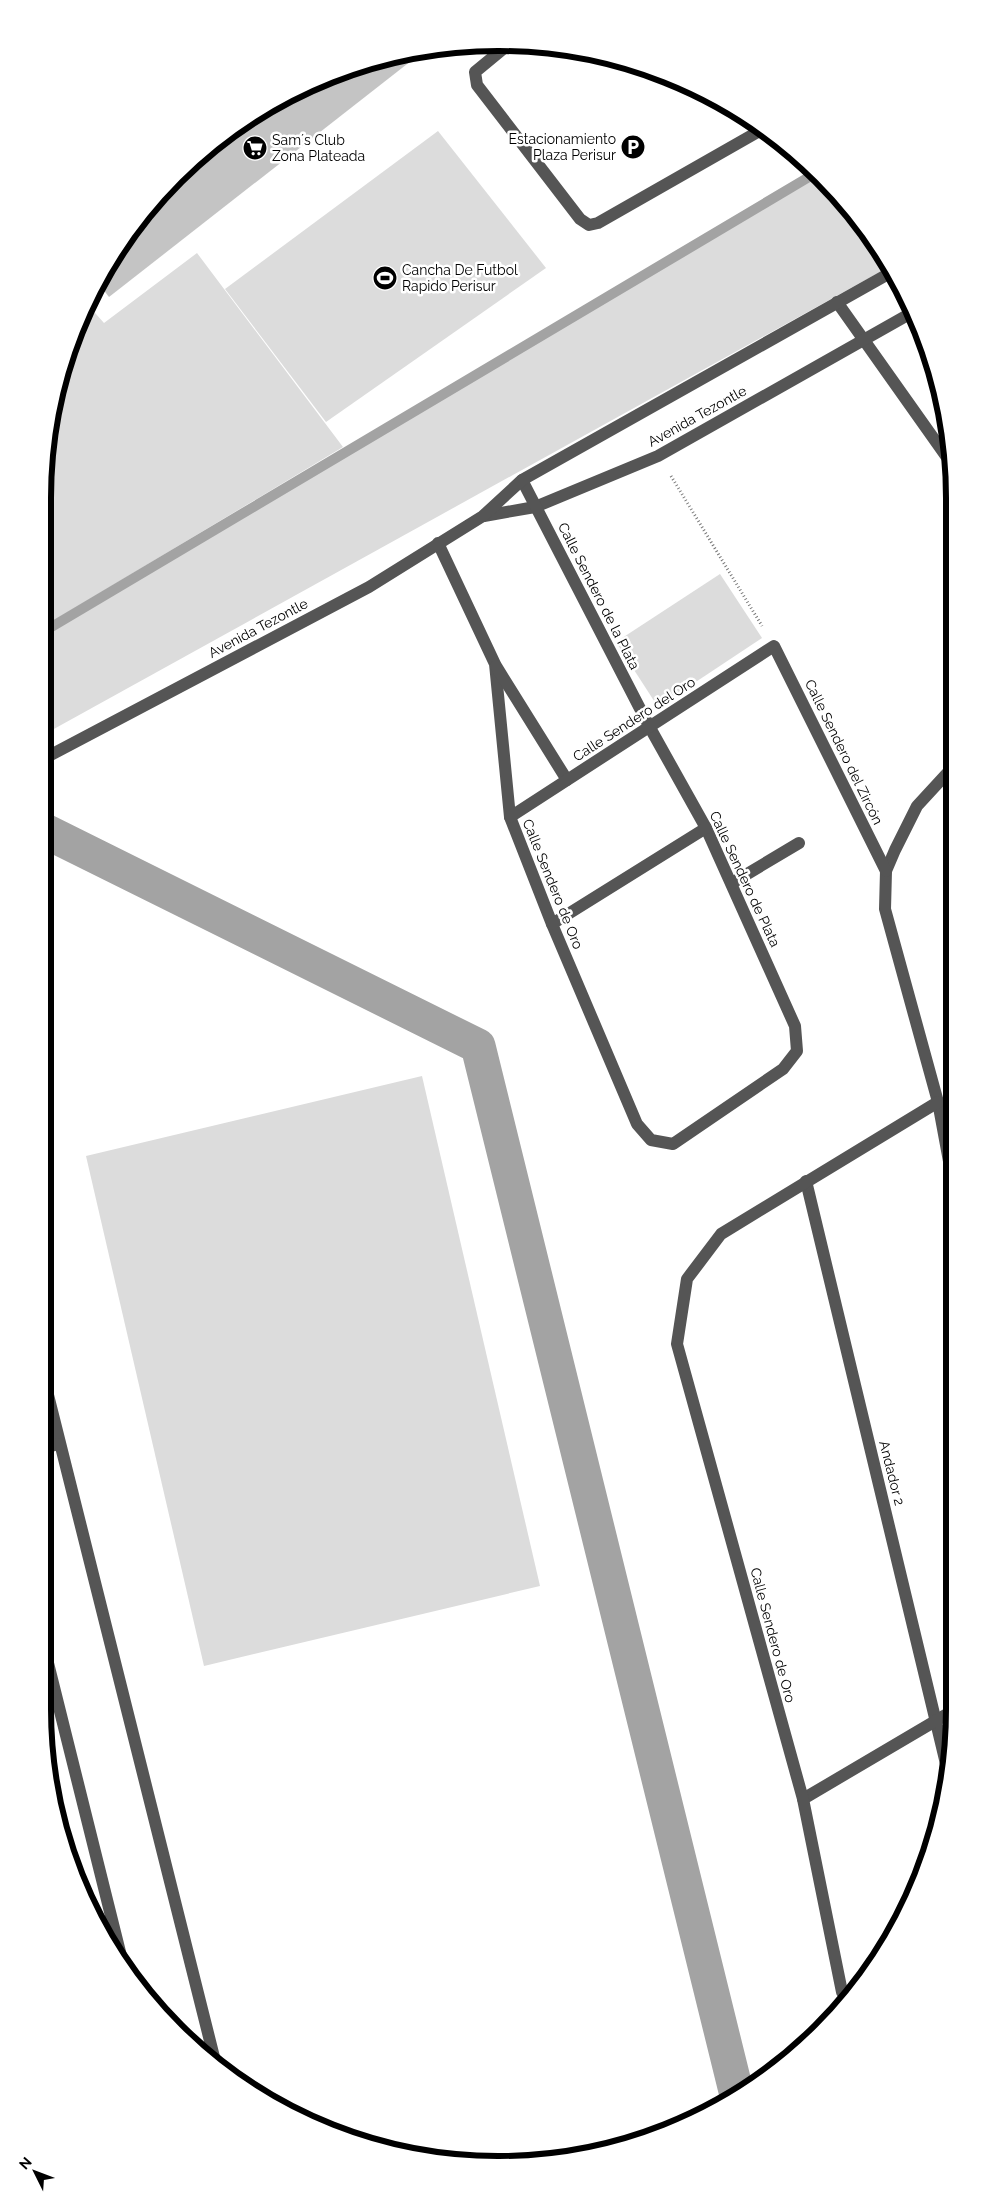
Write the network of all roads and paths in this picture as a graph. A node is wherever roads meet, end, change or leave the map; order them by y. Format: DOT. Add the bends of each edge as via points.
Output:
graph roads {
  1 [pos="500,51"];
  2 [pos="756,133"];
  3 [pos="886,275"];
  4 [pos="837,302"];
  5 [pos="907,316"];
  6 [pos="864,340"];
  7 [pos="943,453"];
  8 [pos="658,456"];
  9 [pos="522,480"];
  10 [pos="535,506"];
  11 [pos="483,516"];
  12 [pos="438,543"];
  13 [pos="774,646"];
  14 [pos="495,664"];
  15 [pos="649,726"];
  16 [pos="51,754"];
  17 [pos="946,775"];
  18 [pos="567,780"];
  19 [pos="510,817"];
  20 [pos="706,828"];
  21 [pos="799,843"];
  22 [pos="886,871"];
  23 [pos="732,882"];
  24 [pos="552,924"];
  25 [pos="938,1102"];
  26 [pos="651,1140"];
  27 [pos="946,1145"];
  28 [pos="806,1182"];
  29 [pos="51,1410"];
  30 [pos="60,1444"];
  31 [pos="51,1446"];
  32 [pos="51,1679"];
  33 [pos="946,1715"];
  34 [pos="936,1721"];
  35 [pos="943,1753"];
  36 [pos="803,1799"];
  37 [pos="117,1942"];
  38 [pos="843,1993"];
  39 [pos="213,2052"];
  1 -- 2 [label="street" via="475,72 477,85 580,219 589,225 598,223"];
  3 -- 4 [label="street, Avenida Tezontle"];
  4 -- 6 [label="street"];
  4 -- 9 [label="street, Avenida Tezontle"];
  5 -- 6 [label="street, Avenida Tezontle"];
  6 -- 7 [label="street"];
  6 -- 8 [label="street, Avenida Tezontle"];
  8 -- 10 [label="street, Avenida Tezontle"];
  8 -- 13 [label="path"];
  9 -- 10 [label="street, Calle Sendero de la Plata"];
  9 -- 11 [label="street, Avenida Tezontle"];
  10 -- 11 [label="street, Avenida Tezontle"];
  10 -- 15 [label="street, Calle Sendero de la Plata"];
  11 -- 12 [label="street, Avenida Tezontle"];
  12 -- 14 [label="street, Calle Sendero de Oro"];
  12 -- 16 [label="street, Avenida Tezontle" via="369,587"];
  13 -- 15 [label="street, Calle Sendero del Oro"];
  13 -- 22 [label="street, Calle Sendero del Zircón"];
  14 -- 18 [label="street"];
  14 -- 19 [label="street, Calle Sendero de Oro"];
  15 -- 18 [label="street, Calle Sendero del Oro"];
  15 -- 20 [label="street, Calle Sendero de Plata"];
  17 -- 22 [label="street" via="917,806"];
  18 -- 19 [label="street, Calle Sendero del Oro"];
  19 -- 24 [label="street, Calle Sendero de Oro"];
  20 -- 23 [label="street, Calle Sendero de Plata"];
  20 -- 24 [label="street"];
  21 -- 23 [label="street"];
  22 -- 25 [label="street" via="885,909"];
  23 -- 26 [label="street, Calle Sendero de Plata" via="795,1026 797,1051 783,1069 673,1144"];
  24 -- 26 [label="street, Calle Sendero de Oro" via="638,1124"];
  25 -- 27 [label="street"];
  25 -- 28 [label="street"];
  28 -- 34 [label="street, Andador 2"];
  28 -- 36 [label="street, Calle Sendero de Oro" via="721,1234 687,1279 678,1344"];
  29 -- 30 [label="street"];
  30 -- 31 [label="street"];
  30 -- 39 [label="street"];
  32 -- 37 [label="street"];
  33 -- 34 [label="street"];
  34 -- 35 [label="street, Andador 2"];
  34 -- 36 [label="street"];
  36 -- 38 [label="street, Calle Sendero de Oro"];
}
